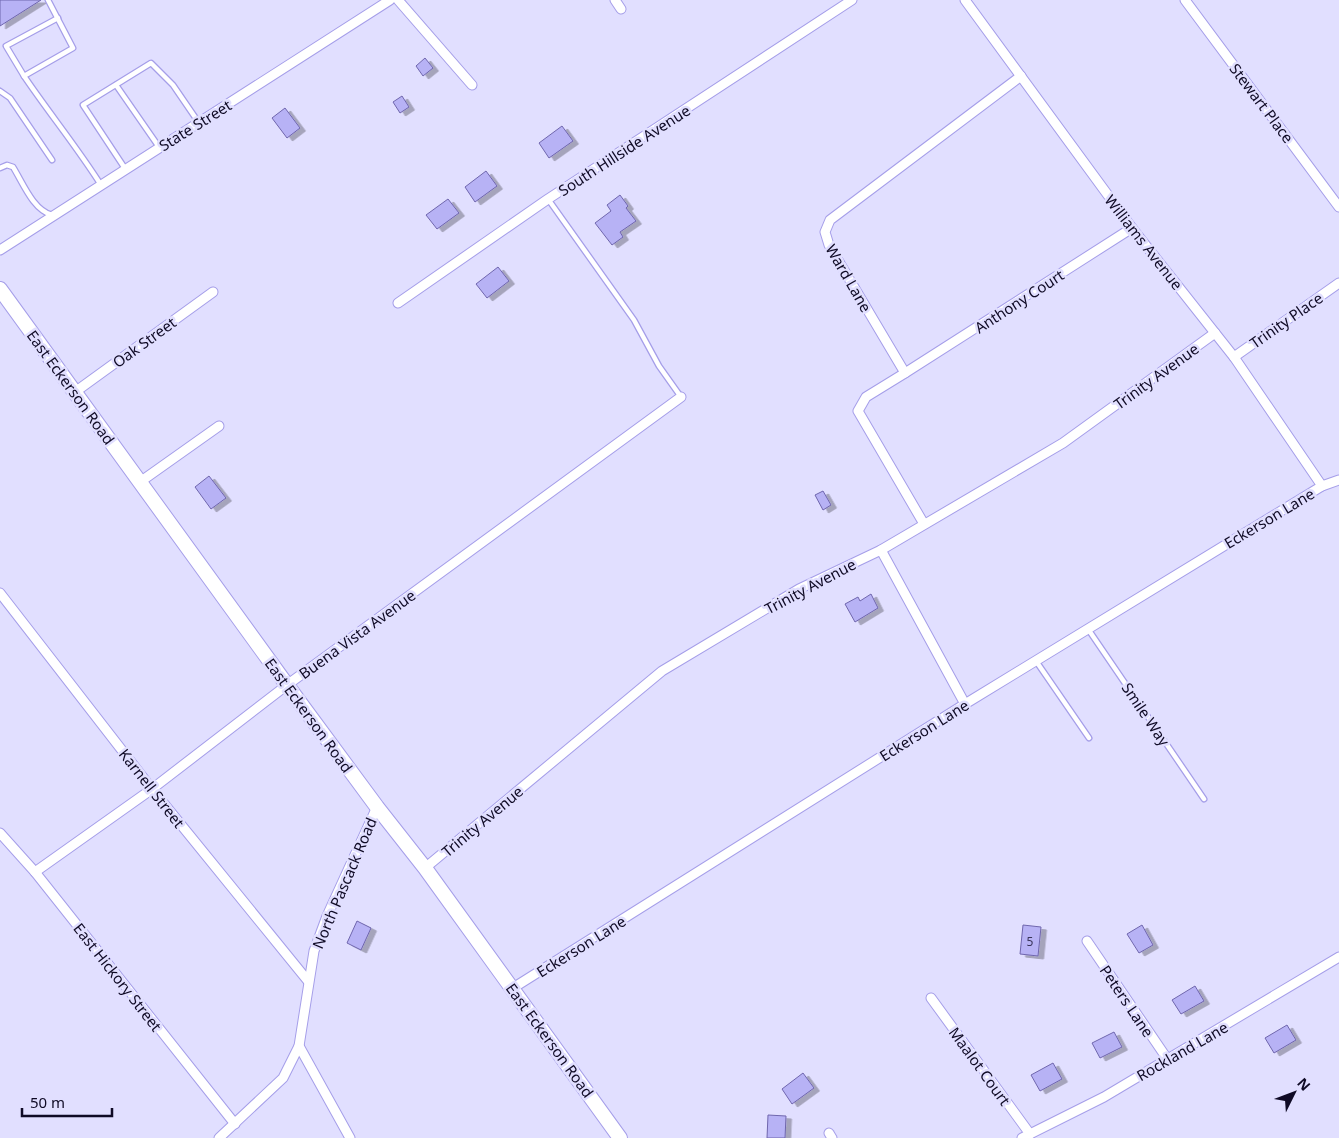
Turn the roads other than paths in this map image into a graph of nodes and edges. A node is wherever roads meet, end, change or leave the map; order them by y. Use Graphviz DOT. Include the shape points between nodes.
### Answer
graph roads {
  1 [pos="48,0"];
  2 [pos="390,0"];
  3 [pos="398,0"];
  4 [pos="615,0"];
  5 [pos="852,0"];
  6 [pos="965,0"];
  7 [pos="1185,0"];
  8 [pos="621,9"];
  9 [pos="58,18"];
  10 [pos="24,76"];
  11 [pos="1021,76"];
  12 [pos="116,85"];
  13 [pos="472,85"];
  14 [pos="0,91"];
  15 [pos="199,123"];
  16 [pos="159,148"];
  17 [pos="52,160"];
  18 [pos="0,168"];
  19 [pos="126,170"];
  20 [pos="101,185"];
  21 [pos="548,200"];
  22 [pos="1339,206"];
  23 [pos="54,216"];
  24 [pos="1132,228"];
  25 [pos="0,250"];
  26 [pos="1339,284"];
  27 [pos="0,289"];
  28 [pos="213,292"];
  29 [pos="398,303"];
  30 [pos="1215,333"];
  31 [pos="1234,357"];
  32 [pos="906,373"];
  33 [pos="75,392"];
  34 [pos="681,397"];
  35 [pos="219,426"];
  36 [pos="1339,480"];
  37 [pos="140,482"];
  38 [pos="1322,486"];
  39 [pos="924,524"];
  40 [pos="881,550"];
  41 [pos="0,592"];
  42 [pos="1088,629"];
  43 [pos="1036,661"];
  44 [pos="286,685"];
  45 [pos="966,704"];
  46 [pos="1089,738"];
  47 [pos="152,789"];
  48 [pos="1204,799"];
  49 [pos="377,807"];
  50 [pos="0,833"];
  51 [pos="426,868"];
  52 [pos="35,872"];
  53 [pos="1087,941"];
  54 [pos="1339,957"];
  55 [pos="308,981"];
  56 [pos="513,988"];
  57 [pos="931,998"];
  58 [pos="299,1046"];
  59 [pos="1168,1060"];
  60 [pos="234,1124"];
  61 [pos="1026,1136"];
  62 [pos="219,1138"];
  63 [pos="350,1138"];
  64 [pos="620,1138"];
  1 -- 9 [label="lane"];
  2 -- 15 [label="street, State Street"];
  3 -- 13 [label="street"];
  4 -- 8 [label="street"];
  5 -- 21 [label="street, South Hillside Avenue"];
  6 -- 11 [label="street, Williams Avenue"];
  7 -- 22 [label="street, Stewart Place"];
  9 -- 10 [label="lane" via="73,48"];
  9 -- 10 [label="lane" via="6,46"];
  10 -- 20 [label="lane"];
  11 -- 24 [label="street, Williams Avenue"];
  11 -- 32 [label="street, Ward Lane" via="830,220 825,232 829,245"];
  12 -- 15 [label="lane" via="151,63 173,84"];
  12 -- 16 [label="lane"];
  12 -- 19 [label="lane" via="83,105"];
  14 -- 17 [label="lane" via="10,98"];
  15 -- 16 [label="street, State Street"];
  16 -- 19 [label="street, State Street"];
  18 -- 23 [label="lane" via="13,167 36,204"];
  19 -- 20 [label="street, State Street"];
  20 -- 23 [label="street, State Street"];
  21 -- 29 [label="street, South Hillside Avenue"];
  21 -- 34 [label="lane" via="634,320 659,366"];
  23 -- 25 [label="street, State Street"];
  24 -- 30 [label="street, Williams Avenue"];
  24 -- 32 [label="street, Anthony Court"];
  26 -- 31 [label="street, Trinity Place"];
  27 -- 33 [label="street, East Eckerson Road"];
  28 -- 33 [label="street, Oak Street"];
  30 -- 31 [label="street, Williams Avenue"];
  30 -- 39 [label="street, Trinity Avenue" via="1063,443"];
  31 -- 38 [label="street, Williams Avenue"];
  32 -- 39 [label="street" via="866,397 858,411"];
  33 -- 37 [label="street, East Eckerson Road"];
  34 -- 44 [label="street, Buena Vista Avenue"];
  35 -- 37 [label="street"];
  36 -- 38 [label="street, Eckerson Lane"];
  37 -- 44 [label="street, East Eckerson Road"];
  38 -- 42 [label="street, Eckerson Lane"];
  39 -- 40 [label="street, Trinity Avenue"];
  40 -- 45 [label="street"];
  40 -- 51 [label="street, Trinity Avenue" via="800,589 662,670"];
  41 -- 47 [label="street, Karnell Street"];
  42 -- 43 [label="street, Eckerson Lane"];
  42 -- 48 [label="lane, Smile Way"];
  43 -- 45 [label="street, Eckerson Lane"];
  43 -- 46 [label="lane"];
  44 -- 47 [label="street, Buena Vista Avenue"];
  44 -- 49 [label="street, East Eckerson Road"];
  45 -- 56 [label="street, Eckerson Lane"];
  47 -- 52 [label="street, Buena Vista Avenue"];
  47 -- 55 [label="street, Karnell Street"];
  49 -- 51 [label="street, East Eckerson Road"];
  49 -- 55 [label="street, North Pascack Road" via="327,916 314,951"];
  50 -- 52 [label="street, East Hickory Street"];
  51 -- 56 [label="street, East Eckerson Road"];
  52 -- 60 [label="street, East Hickory Street"];
  53 -- 59 [label="street, Peters Lane"];
  54 -- 59 [label="street, Rockland Lane"];
  55 -- 58 [label="street, North Pascack Road"];
  56 -- 64 [label="street, East Eckerson Road"];
  57 -- 61 [label="street, Maalot Court"];
  58 -- 60 [label="street, North Pascack Road" via="283,1078"];
  58 -- 63 [label="street"];
  59 -- 61 [label="street, Rockland Lane"];
  60 -- 62 [label="street, North Pascack Road"];
}
